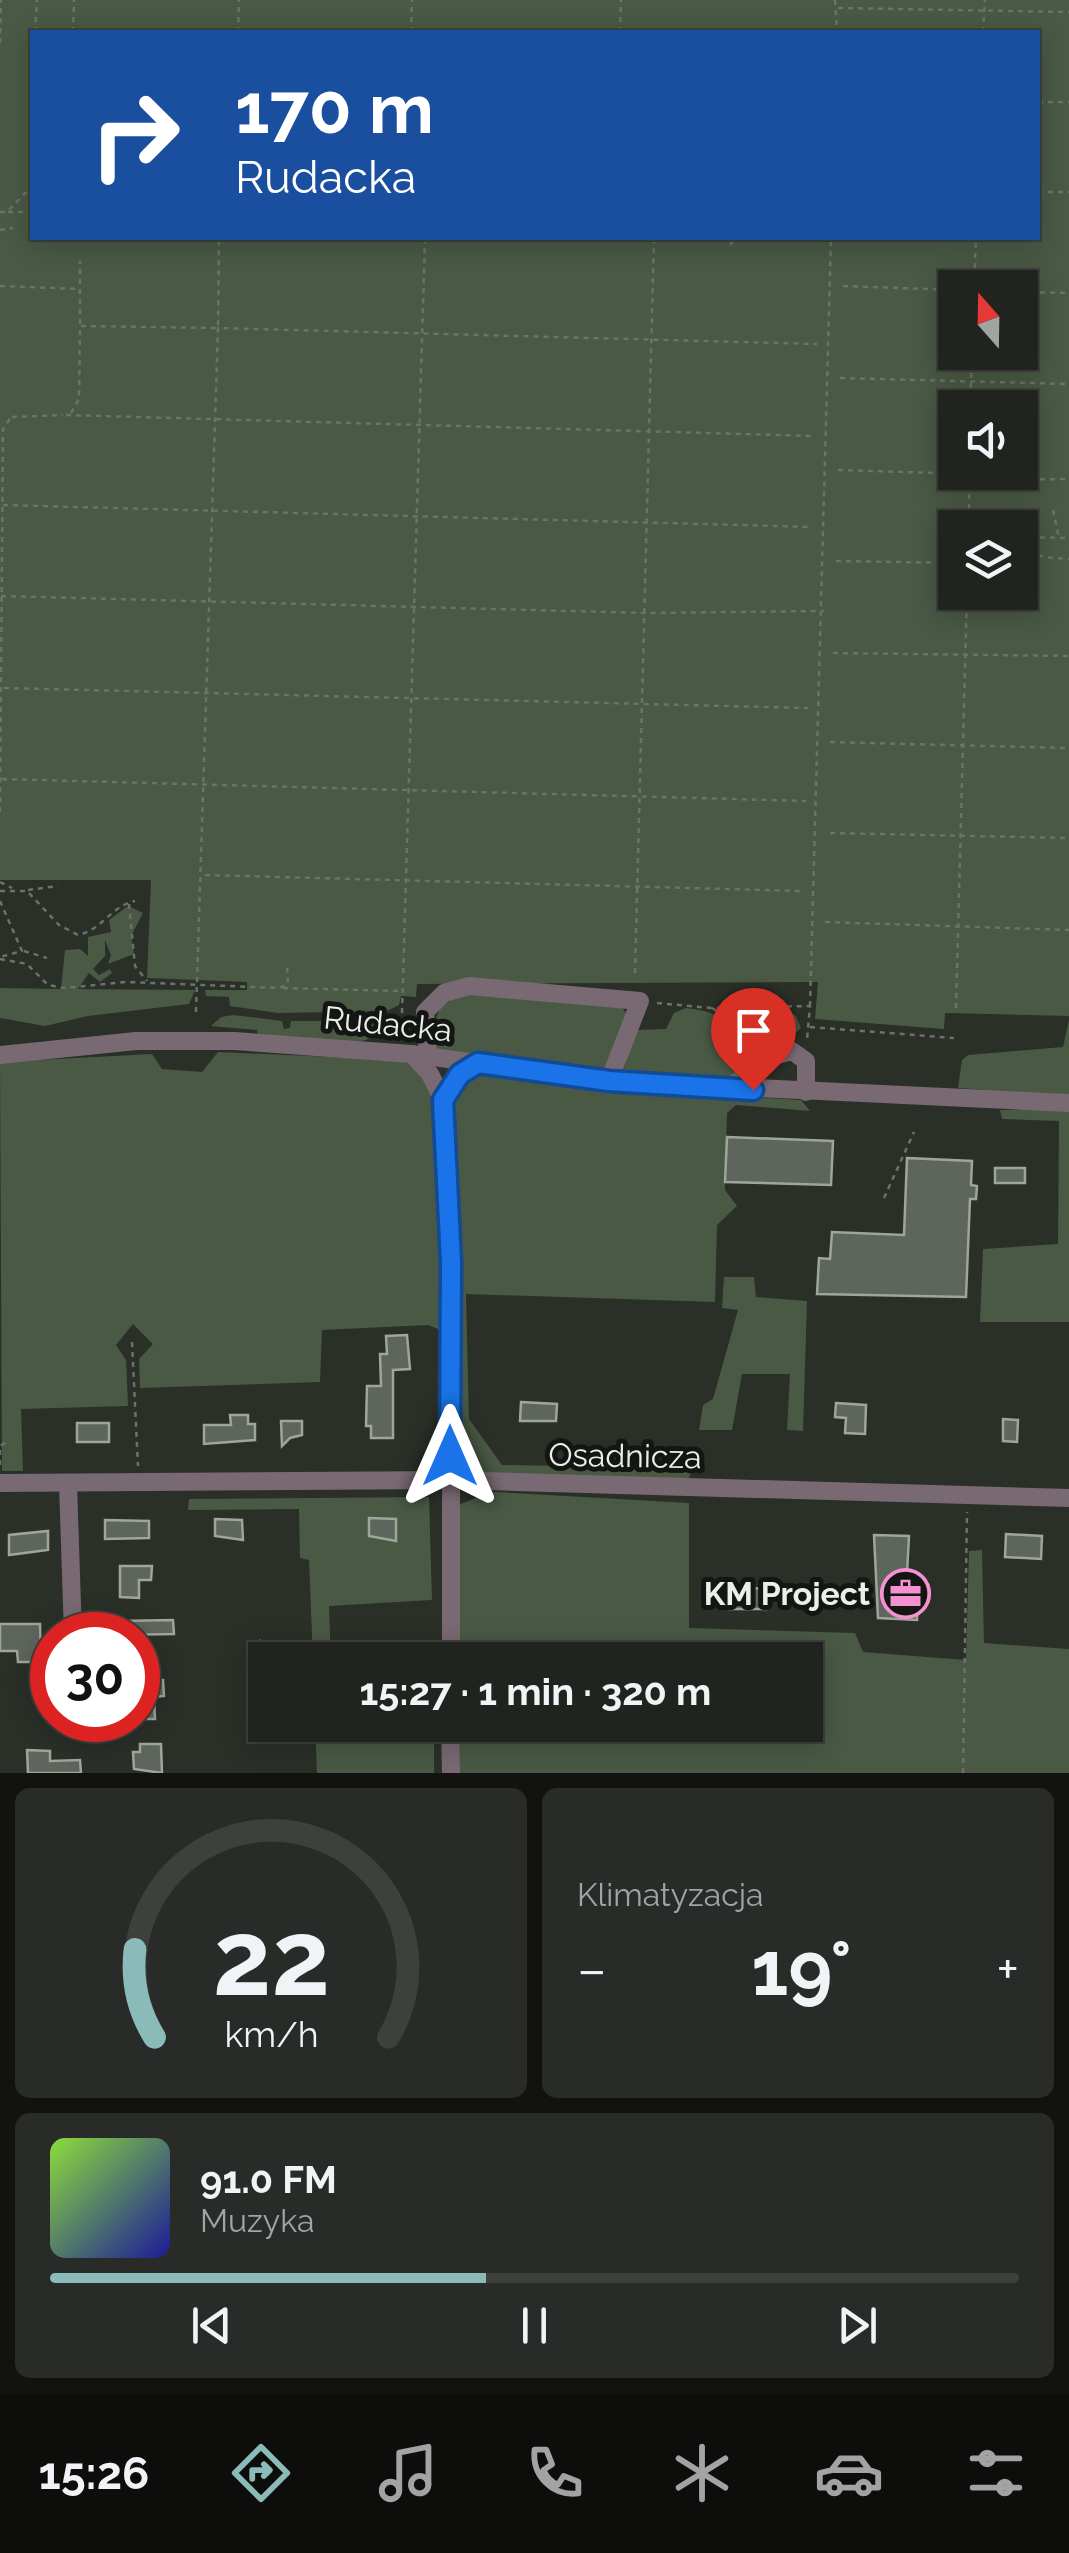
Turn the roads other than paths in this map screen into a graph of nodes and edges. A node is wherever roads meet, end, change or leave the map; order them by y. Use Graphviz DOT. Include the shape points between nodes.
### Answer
graph roads {
  1 [pos="0,1055"];
  2 [pos="419,1055"];
  3 [pos="478,1063"];
  4 [pos="609,1081"];
  5 [pos="726,1088"];
  6 [pos="806,1092"];
  7 [pos="443,1100"];
  8 [pos="1069,1102"];
  9 [pos="450,1480"];
  10 [pos="0,1483"];
  11 [pos="68,1484"];
  12 [pos="1069,1498"];
  13 [pos="72,1612"];
  14 [pos="451,1642"];
  15 [pos="450,1742"];
  16 [pos="450,1773"];
  1 -- 2 [label="street, Rudacka" via="174,1040"];
  2 -- 3 [label="street, Rudacka"];
  2 -- 4 [label="street" via="425,1012 444,993 469,986 640,1001"];
  2 -- 7 [label="street"];
  3 -- 4 [label="street, Rudacka"];
  3 -- 7 [label="street" via="460,1074"];
  4 -- 5 [label="street, Rudacka"];
  5 -- 6 [label="street, Rudacka"];
  5 -- 6 [label="street" via="789,1051 806,1061"];
  6 -- 8 [label="street, Rudacka"];
  7 -- 9 [label="street" via="451,1262"];
  9 -- 11 [label="street, Osadnicza"];
  9 -- 12 [label="street, Osadnicza"];
  9 -- 14 [label="street"];
  10 -- 11 [label="street, Osadnicza"];
  11 -- 13 [label="street"];
  15 -- 16 [label="street"];
}
